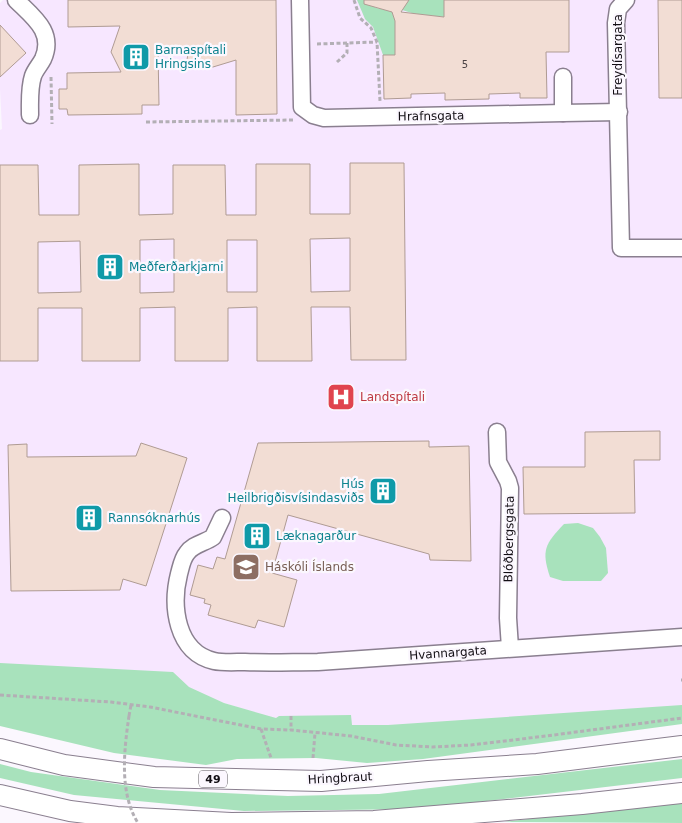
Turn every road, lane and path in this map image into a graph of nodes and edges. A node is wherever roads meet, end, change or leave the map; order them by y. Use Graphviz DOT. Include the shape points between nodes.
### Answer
graph roads {
  1 [pos="300,0"];
  2 [pos="354,0"];
  3 [pos="626,0"];
  4 [pos="22,2"];
  5 [pos="377,42"];
  6 [pos="347,43"];
  7 [pos="321,44"];
  8 [pos="337,62"];
  9 [pos="563,77"];
  10 [pos="388,101"];
  11 [pos="619,112"];
  12 [pos="301,113"];
  13 [pos="563,113"];
  14 [pos="30,115"];
  15 [pos="146,122"];
  16 [pos="682,248"];
  17 [pos="497,432"];
  18 [pos="222,518"];
  19 [pos="682,637"];
  20 [pos="510,648"];
  21 [pos="0,695"];
  22 [pos="131,705"];
  23 [pos="291,716"];
  24 [pos="682,718"];
  25 [pos="261,730"];
  26 [pos="291,730"];
  27 [pos="682,733"];
  28 [pos="315,734"];
  29 [pos="682,746"];
  30 [pos="0,749"];
  31 [pos="271,758"];
  32 [pos="312,758"];
  33 [pos="428,771"];
  34 [pos="682,793"];
  35 [pos="0,795"];
  36 [pos="374,821"];
  37 [pos="138,823"];
  38 [pos="397,823"];
  1 -- 12 [label="street"];
  2 -- 5 [label="path" via="360,18 371,28"];
  3 -- 11 [label="street, Freydísargata" via="618,9 616,23"];
  4 -- 14 [label="street" via="43,26 46,44 43,58 33,75"];
  5 -- 6 [label="path"];
  5 -- 10 [label="path" via="379,101"];
  6 -- 7 [label="path"];
  6 -- 8 [label="path" via="347,53"];
  9 -- 13 [label="street"];
  11 -- 13 [label="street, Hrafnsgata"];
  11 -- 16 [label="street" via="621,248"];
  12 -- 13 [label="street, Hrafnsgata" via="324,118"];
  12 -- 15 [label="path"];
  17 -- 20 [label="street, Blóðbergsgata" via="498,462 510,488"];
  18 -- 20 [label="street, Hvannargata" via="213,537 187,552 175,609 181,634 193,650 213,661 318,662"];
  19 -- 20 [label="street, Hvannargata"];
  21 -- 22 [label="path"];
  22 -- 25 [label="path"];
  22 -- 37 [label="path, bridge" via="126,778 130,808"];
  23 -- 26 [label="path"];
  24 -- 28 [label="path" via="508,741 433,747"];
  25 -- 26 [label="path"];
  25 -- 31 [label="path"];
  26 -- 28 [label="path"];
  27 -- 33 [label="main road"];
  28 -- 32 [label="path"];
  29 -- 33 [label="main road, Hringbraut / 49" via="537,764"];
  30 -- 33 [label="main road, Hringbraut / 49" via="64,764 154,777 321,781"];
  34 -- 36 [label="main road"];
  35 -- 36 [label="main road" via="70,811 117,817 231,823"];
  36 -- 38 [label="main road"];
}
